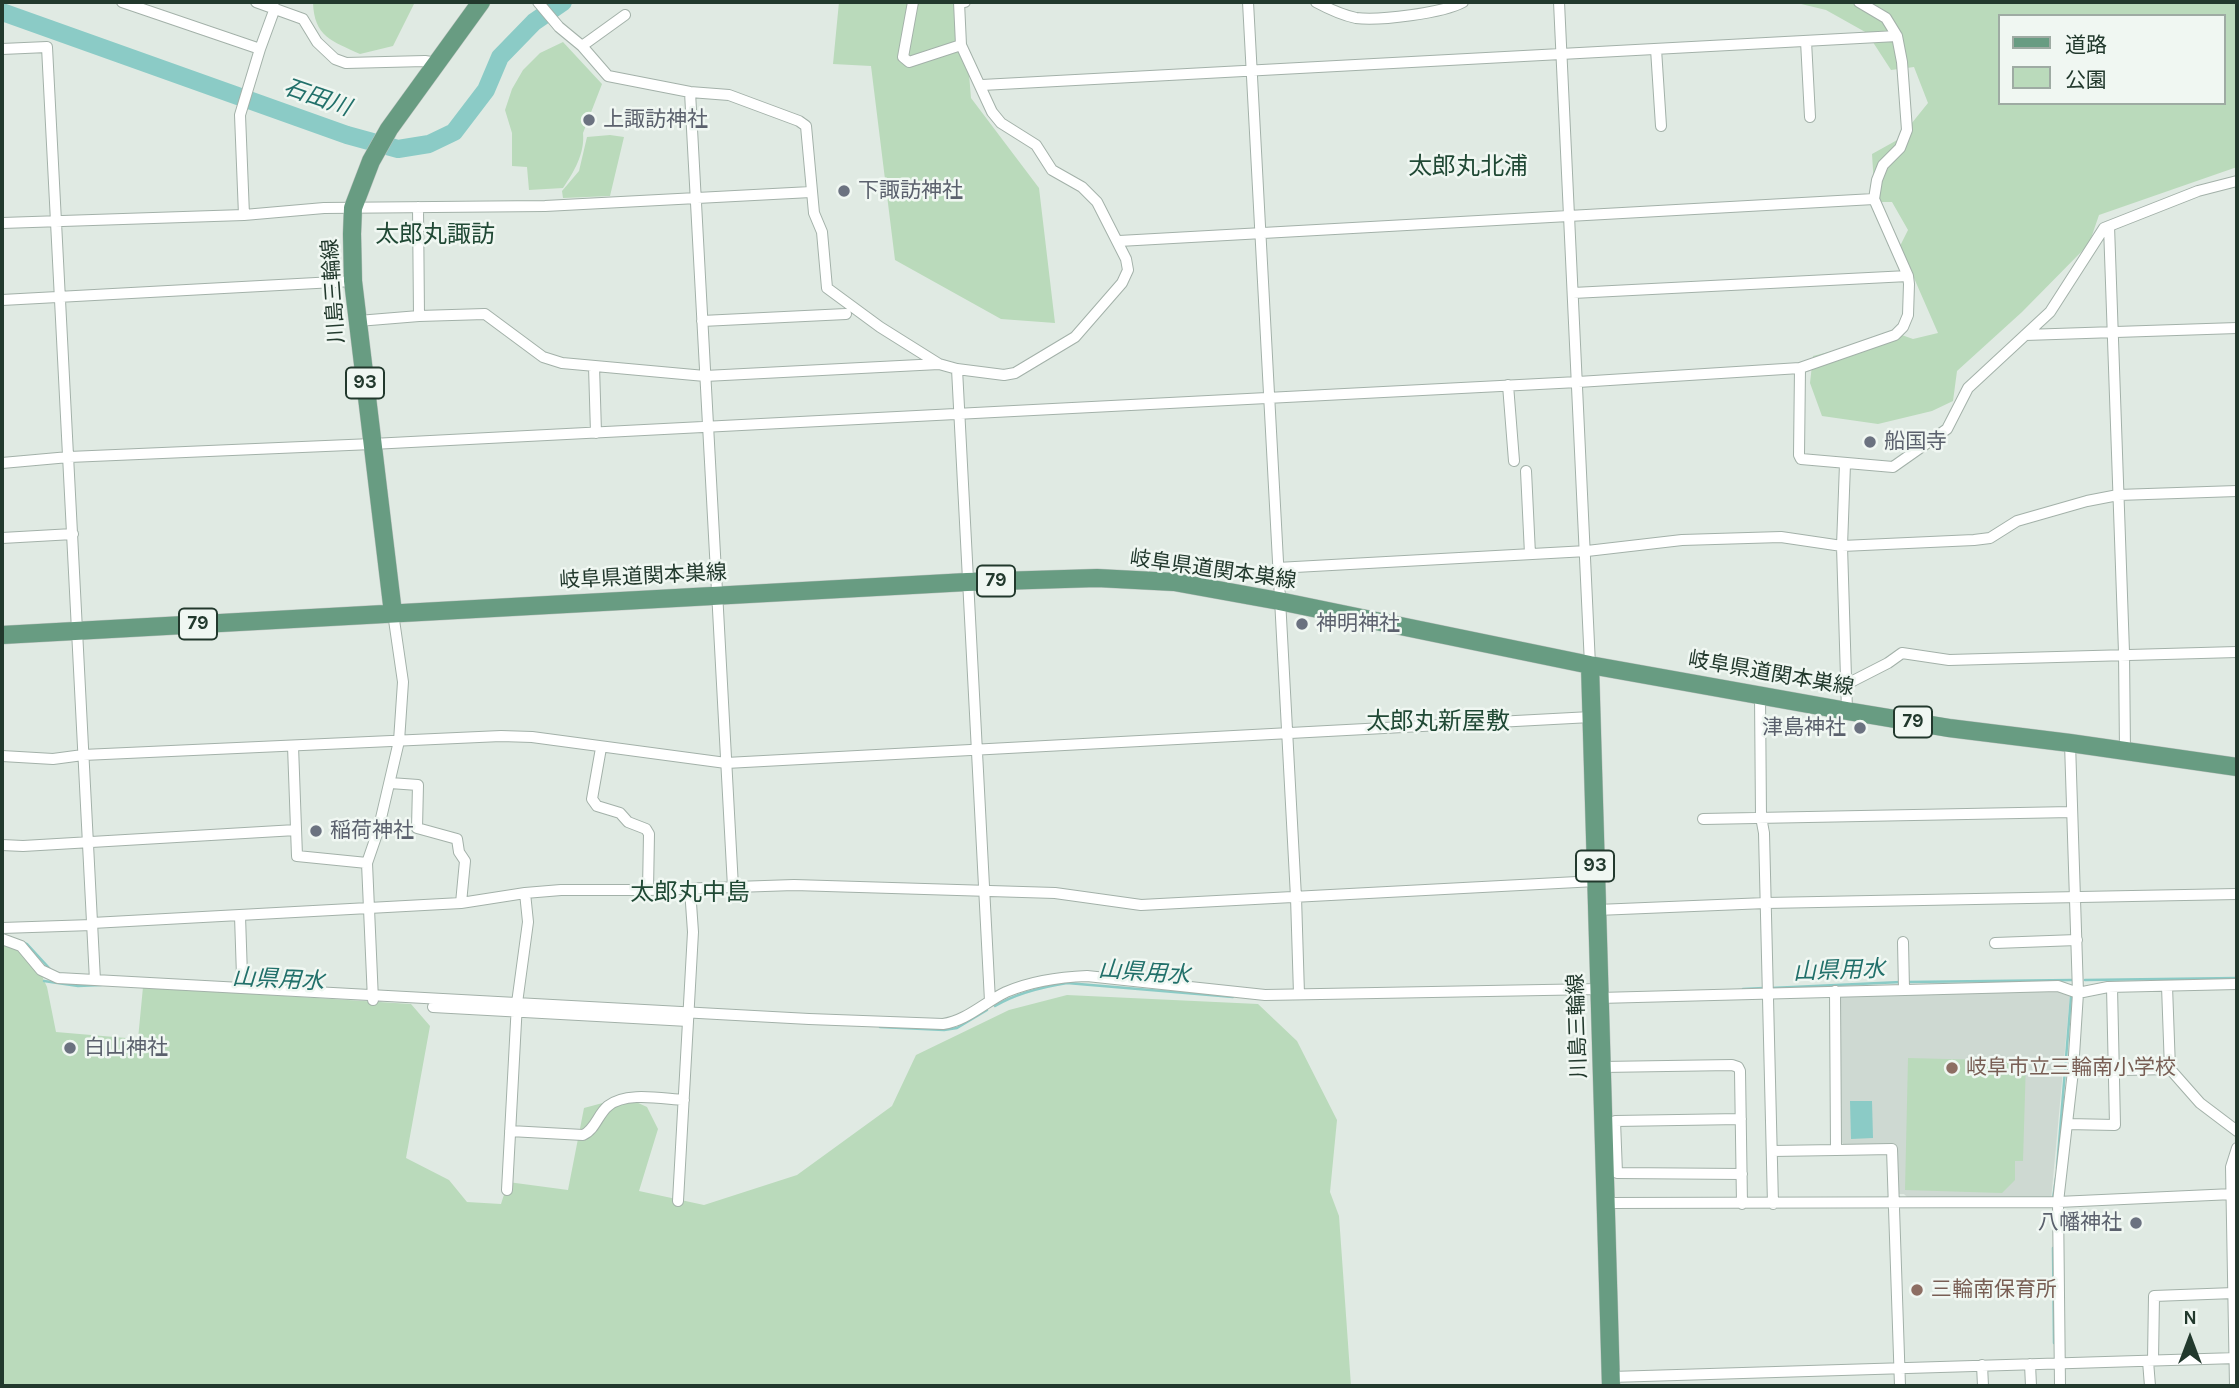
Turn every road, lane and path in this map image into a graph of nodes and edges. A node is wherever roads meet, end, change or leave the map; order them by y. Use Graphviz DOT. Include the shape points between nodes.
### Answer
graph roads {
  1 [pos="122,2"];
  2 [pos="256,2"];
  3 [pos="481,2"];
  4 [pos="914,2"];
  5 [pos="965,2"];
  6 [pos="1248,2"];
  7 [pos="1316,2"];
  8 [pos="1463,2"];
  9 [pos="1559,2"];
  10 [pos="1859,2"];
  11 [pos="542,6"];
  12 [pos="275,8"];
  13 [pos="625,15"];
  14 [pos="1897,36"];
  15 [pos="1807,41"];
  16 [pos="961,45"];
  17 [pos="582,46"];
  18 [pos="2,49"];
  19 [pos="260,49"];
  20 [pos="1656,49"];
  21 [pos="1561,53"];
  22 [pos="437,63"];
  23 [pos="1251,69"];
  24 [pos="982,85"];
  25 [pos="690,92"];
  26 [pos="1810,117"];
  27 [pos="1661,126"];
  28 [pos="2237,181"];
  29 [pos="811,192"];
  30 [pos="695,198"];
  31 [pos="1874,199"];
  32 [pos="418,207"];
  33 [pos="354,208"];
  34 [pos="244,215"];
  35 [pos="1570,216"];
  36 [pos="55,221"];
  37 [pos="2,223"];
  38 [pos="2109,226"];
  39 [pos="1260,233"];
  40 [pos="1119,241"];
  41 [pos="1908,275"];
  42 [pos="354,281"];
  43 [pos="1573,293"];
  44 [pos="59,296"];
  45 [pos="2,300"];
  46 [pos="845,314"];
  47 [pos="419,316"];
  48 [pos="358,321"];
  49 [pos="702,321"];
  50 [pos="2237,328"];
  51 [pos="2112,332"];
  52 [pos="2025,335"];
  53 [pos="939,364"];
  54 [pos="594,366"];
  55 [pos="1800,368"];
  56 [pos="957,369"];
  57 [pos="705,376"];
  58 [pos="1578,382"];
  59 [pos="1508,385"];
  60 [pos="1269,397"];
  61 [pos="959,413"];
  62 [pos="708,427"];
  63 [pos="596,433"];
  64 [pos="372,444"];
  65 [pos="69,457"];
  66 [pos="1514,461"];
  67 [pos="2,463"];
  68 [pos="1845,464"];
  69 [pos="1526,471"];
  70 [pos="2237,491"];
  71 [pos="2118,495"];
  72 [pos="73,534"];
  73 [pos="2,538"];
  74 [pos="1842,546"];
  75 [pos="1587,551"];
  76 [pos="1530,554"];
  77 [pos="1277,568"];
  78 [pos="967,582"];
  79 [pos="718,596"];
  80 [pos="1279,601"];
  81 [pos="393,612"];
  82 [pos="77,631"];
  83 [pos="2,635"];
  84 [pos="2237,652"];
  85 [pos="2123,657"];
  86 [pos="1590,665"];
  87 [pos="1846,685"];
  88 [pos="1760,695"];
  89 [pos="1847,710"];
  90 [pos="1591,717"];
  91 [pos="1286,733"];
  92 [pos="399,741"];
  93 [pos="2070,743"];
  94 [pos="293,746"];
  95 [pos="601,748"];
  96 [pos="977,749"];
  97 [pos="2125,751"];
  98 [pos="83,755"];
  99 [pos="2,756"];
  100 [pos="726,763"];
  101 [pos="2237,767"];
  102 [pos="390,783"];
  103 [pos="2072,812"];
  104 [pos="1761,817"];
  105 [pos="1703,819"];
  106 [pos="296,830"];
  107 [pos="88,843"];
  108 [pos="2,845"];
  109 [pos="367,863"];
  110 [pos="1596,881"];
  111 [pos="733,887"];
  112 [pos="690,889"];
  113 [pos="648,890"];
  114 [pos="985,891"];
  115 [pos="525,893"];
  116 [pos="2237,894"];
  117 [pos="1296,897"];
  118 [pos="2076,898"];
  119 [pos="461,903"];
  120 [pos="1766,903"];
  121 [pos="369,909"];
  122 [pos="1597,910"];
  123 [pos="240,916"];
  124 [pos="92,924"];
  125 [pos="2,928"];
  126 [pos="2,939"];
  127 [pos="2077,940"];
  128 [pos="1903,942"];
  129 [pos="1995,943"];
  130 [pos="242,975"];
  131 [pos="95,980"];
  132 [pos="2237,984"];
  133 [pos="2166,986"];
  134 [pos="2112,987"];
  135 [pos="1767,988"];
  136 [pos="1904,989"];
  137 [pos="1835,991"];
  138 [pos="1599,993"];
  139 [pos="2078,993"];
  140 [pos="1299,994"];
  141 [pos="373,998"];
  142 [pos="990,1001"];
  143 [pos="433,1007"];
  144 [pos="517,1007"];
  145 [pos="689,1016"];
  146 [pos="1602,1067"];
  147 [pos="2170,1069"];
  148 [pos="2114,1070"];
  149 [pos="2073,1071"];
  150 [pos="684,1100"];
  151 [pos="1741,1119"];
  152 [pos="2067,1124"];
  153 [pos="510,1131"];
  154 [pos="2237,1131"];
  155 [pos="2237,1148"];
  156 [pos="1836,1150"];
  157 [pos="1772,1151"];
  158 [pos="1742,1174"];
  159 [pos="507,1190"];
  160 [pos="2235,1192"];
  161 [pos="678,1201"];
  162 [pos="2059,1202"];
  163 [pos="1606,1203"];
  164 [pos="1742,1203"];
  165 [pos="1892,1203"];
  166 [pos="1773,1204"];
  167 [pos="2234,1293"];
  168 [pos="2236,1358"];
  169 [pos="2151,1361"];
  170 [pos="2059,1363"];
  171 [pos="2030,1364"];
  172 [pos="1982,1365"];
  173 [pos="1899,1368"];
  174 [pos="1611,1382"];
  175 [pos="1900,1386"];
  176 [pos="1983,1386"];
  177 [pos="2031,1386"];
  178 [pos="2060,1386"];
  179 [pos="2150,1386"];
  180 [pos="2235,1386"];
  1 -- 19 [label="street"];
  2 -- 12 [label="street"];
  3 -- 22 [label="main road, 川島三輪線 / 93"];
  4 -- 16 [label="street" via="903,57 909,62"];
  5 -- 16 [label="street" via="959,2"];
  6 -- 23 [label="street"];
  7 -- 8 [label="street" via="1357,18 1441,11"];
  9 -- 21 [label="street"];
  10 -- 14 [label="street" via="1886,18"];
  11 -- 17 [label="street"];
  12 -- 19 [label="street"];
  12 -- 22 [label="street" via="303,19 317,42 345,63"];
  13 -- 17 [label="street"];
  14 -- 15 [label="street"];
  14 -- 31 [label="street" via="1907,130 1900,148 1883,165"];
  15 -- 20 [label="street"];
  15 -- 26 [label="street"];
  16 -- 24 [label="street"];
  17 -- 25 [label="street" via="608,76"];
  18 -- 36 [label="street" via="47,47"];
  19 -- 34 [label="street" via="240,115"];
  20 -- 21 [label="street"];
  20 -- 27 [label="street"];
  21 -- 23 [label="street"];
  21 -- 35 [label="street"];
  22 -- 33 [label="main road, 川島三輪線 / 93" via="389,129"];
  23 -- 24 [label="street"];
  23 -- 39 [label="street"];
  24 -- 40 [label="street" via="1001,123 1036,145 1052,170 1082,187 1097,202"];
  25 -- 29 [label="street" via="729,95 806,126"];
  25 -- 30 [label="street"];
  28 -- 38 [label="street" via="2198,191"];
  29 -- 30 [label="street"];
  29 -- 53 [label="street" via="822,232 827,288"];
  30 -- 32 [label="street"];
  30 -- 49 [label="street"];
  31 -- 35 [label="street"];
  31 -- 41 [label="street"];
  32 -- 33 [label="street"];
  32 -- 47 [label="street"];
  33 -- 34 [label="street"];
  33 -- 42 [label="main road, 川島三輪線 / 93"];
  34 -- 36 [label="street"];
  35 -- 39 [label="street"];
  35 -- 43 [label="street"];
  36 -- 37 [label="street"];
  36 -- 44 [label="street"];
  38 -- 51 [label="street"];
  38 -- 52 [label="street" via="2050,312"];
  39 -- 40 [label="street"];
  39 -- 60 [label="street"];
  40 -- 56 [label="street" via="1128,270 1075,337 1015,373"];
  41 -- 43 [label="street"];
  41 -- 55 [label="street" via="1908,314 1895,335"];
  42 -- 44 [label="street"];
  42 -- 48 [label="main road, 川島三輪線 / 93"];
  43 -- 58 [label="street"];
  44 -- 45 [label="street"];
  44 -- 65 [label="street"];
  46 -- 49 [label="street"];
  47 -- 48 [label="street"];
  47 -- 54 [label="street" via="485,314 543,358"];
  48 -- 64 [label="main road, 川島三輪線 / 93"];
  49 -- 57 [label="street"];
  50 -- 51 [label="street"];
  51 -- 52 [label="street"];
  51 -- 71 [label="street"];
  52 -- 68 [label="street" via="1968,388 1947,429 1915,452 1893,467"];
  53 -- 56 [label="street"];
  53 -- 57 [label="street"];
  54 -- 57 [label="street"];
  54 -- 63 [label="street"];
  55 -- 58 [label="street"];
  55 -- 68 [label="street" via="1801,459"];
  56 -- 61 [label="street"];
  57 -- 62 [label="street"];
  58 -- 59 [label="street"];
  58 -- 75 [label="street"];
  59 -- 60 [label="street"];
  59 -- 66 [label="street"];
  60 -- 61 [label="street"];
  60 -- 77 [label="street"];
  61 -- 62 [label="street"];
  61 -- 78 [label="street"];
  62 -- 63 [label="street"];
  62 -- 79 [label="street"];
  63 -- 64 [label="street"];
  64 -- 65 [label="street"];
  64 -- 81 [label="main road, 川島三輪線 / 93"];
  65 -- 67 [label="street"];
  65 -- 72 [label="street"];
  68 -- 74 [label="street"];
  69 -- 76 [label="street"];
  70 -- 71 [label="street"];
  71 -- 74 [label="street" via="2017,521 1990,538"];
  71 -- 85 [label="street"];
  72 -- 73 [label="street"];
  72 -- 82 [label="street"];
  74 -- 75 [label="street" via="1782,537 1682,540"];
  74 -- 87 [label="street"];
  75 -- 76 [label="street"];
  75 -- 86 [label="street"];
  76 -- 77 [label="street"];
  77 -- 80 [label="street"];
  78 -- 79 [label="main road, 岐阜県道関本巣線 / 79"];
  78 -- 80 [label="main road, 岐阜県道関本巣線 / 79" via="1144,579"];
  78 -- 96 [label="street"];
  79 -- 81 [label="main road, 岐阜県道関本巣線 / 79"];
  79 -- 100 [label="street"];
  80 -- 86 [label="main road, 岐阜県道関本巣線 / 79"];
  80 -- 91 [label="street"];
  81 -- 82 [label="main road, 岐阜県道関本巣線 / 79"];
  81 -- 92 [label="street" via="403,682"];
  82 -- 83 [label="main road, 岐阜県道関本巣線 / 79"];
  82 -- 98 [label="street"];
  84 -- 85 [label="street"];
  85 -- 87 [label="street" via="1949,660 1902,653"];
  85 -- 97 [label="street"];
  86 -- 88 [label="main road, 岐阜県道関本巣線 / 79"];
  86 -- 90 [label="main road, 川島三輪線 / 93"];
  87 -- 89 [label="street"];
  88 -- 89 [label="main road, 岐阜県道関本巣線 / 79"];
  88 -- 104 [label="street"];
  89 -- 93 [label="main road, 岐阜県道関本巣線 / 79"];
  90 -- 91 [label="street"];
  90 -- 110 [label="main road, 川島三輪線 / 93"];
  91 -- 96 [label="street"];
  91 -- 117 [label="street"];
  92 -- 94 [label="street"];
  92 -- 95 [label="street" via="532,737"];
  92 -- 102 [label="street"];
  93 -- 97 [label="main road, 岐阜県道関本巣線 / 79"];
  93 -- 103 [label="street"];
  94 -- 98 [label="street"];
  94 -- 106 [label="street"];
  95 -- 100 [label="street"];
  95 -- 113 [label="street" via="592,799 597,806 646,829"];
  96 -- 100 [label="street"];
  96 -- 114 [label="street"];
  97 -- 101 [label="main road, 岐阜県道関本巣線 / 79"];
  98 -- 99 [label="street" via="54,759"];
  98 -- 107 [label="street"];
  100 -- 111 [label="street"];
  102 -- 109 [label="street"];
  102 -- 119 [label="street" via="418,785 417,828 457,839 465,861"];
  103 -- 104 [label="street"];
  103 -- 118 [label="street"];
  104 -- 105 [label="street"];
  104 -- 120 [label="street"];
  106 -- 107 [label="street"];
  106 -- 109 [label="street" via="297,856"];
  107 -- 108 [label="street"];
  107 -- 124 [label="street"];
  109 -- 121 [label="street"];
  110 -- 117 [label="street"];
  110 -- 122 [label="main road, 川島三輪線 / 93"];
  111 -- 112 [label="street"];
  111 -- 114 [label="street"];
  112 -- 113 [label="street"];
  112 -- 145 [label="street"];
  113 -- 115 [label="street"];
  114 -- 117 [label="street" via="1055,893 1141,905"];
  114 -- 142 [label="street"];
  115 -- 119 [label="street"];
  115 -- 144 [label="street" via="528,922"];
  116 -- 118 [label="street"];
  117 -- 140 [label="street"];
  118 -- 120 [label="street"];
  118 -- 127 [label="street"];
  119 -- 121 [label="street"];
  120 -- 122 [label="street"];
  120 -- 135 [label="street"];
  121 -- 123 [label="street"];
  121 -- 141 [label="street"];
  122 -- 138 [label="main road, 川島三輪線 / 93"];
  123 -- 124 [label="street"];
  123 -- 130 [label="street"];
  124 -- 125 [label="street"];
  124 -- 131 [label="street"];
  126 -- 131 [label="street" via="21,946 49,975"];
  127 -- 129 [label="street"];
  127 -- 139 [label="street"];
  128 -- 136 [label="street"];
  131 -- 141 [label="street"];
  132 -- 133 [label="street"];
  133 -- 134 [label="street"];
  133 -- 147 [label="street"];
  134 -- 139 [label="street"];
  134 -- 148 [label="street"];
  135 -- 137 [label="street"];
  135 -- 138 [label="street"];
  135 -- 157 [label="street"];
  136 -- 137 [label="street"];
  136 -- 139 [label="street" via="2058,986"];
  137 -- 156 [label="street"];
  138 -- 140 [label="street"];
  138 -- 146 [label="main road, 川島三輪線 / 93"];
  139 -- 149 [label="street"];
  140 -- 142 [label="street" via="1230,992 1087,976 1052,979"];
  141 -- 144 [label="street"];
  142 -- 145 [label="street" via="954,1023 943,1024"];
  143 -- 144 [label="street"];
  144 -- 145 [label="street"];
  144 -- 153 [label="street"];
  145 -- 150 [label="street"];
  146 -- 151 [label="street" via="1738,1067"];
  146 -- 163 [label="main road, 川島三輪線 / 93"];
  147 -- 148 [label="street"];
  147 -- 154 [label="street" via="2200,1103"];
  148 -- 149 [label="street"];
  148 -- 152 [label="street" via="2115,1125"];
  149 -- 152 [label="street"];
  150 -- 153 [label="street" via="618,1100 583,1135"];
  150 -- 161 [label="street"];
  151 -- 158 [label="street"];
  151 -- 158 [label="street" via="1615,1121 1617,1173"];
  152 -- 162 [label="street"];
  153 -- 159 [label="street"];
  155 -- 160 [label="street" via="2231,1167"];
  156 -- 157 [label="street"];
  156 -- 165 [label="street" via="1892,1149"];
  157 -- 166 [label="street"];
  158 -- 164 [label="street"];
  160 -- 162 [label="street"];
  160 -- 167 [label="street"];
  162 -- 165 [label="street"];
  162 -- 170 [label="street"];
  163 -- 164 [label="street"];
  163 -- 174 [label="main road, 川島三輪線 / 93"];
  164 -- 166 [label="street"];
  165 -- 166 [label="street"];
  165 -- 173 [label="street"];
  167 -- 168 [label="street"];
  167 -- 169 [label="street" via="2154,1296"];
  168 -- 169 [label="street"];
  168 -- 180 [label="street"];
  169 -- 170 [label="street"];
  169 -- 179 [label="street"];
  170 -- 171 [label="street"];
  170 -- 178 [label="street"];
  171 -- 172 [label="street"];
  171 -- 177 [label="street"];
  172 -- 173 [label="street"];
  172 -- 176 [label="street"];
  173 -- 174 [label="street"];
  173 -- 175 [label="street"];
}
